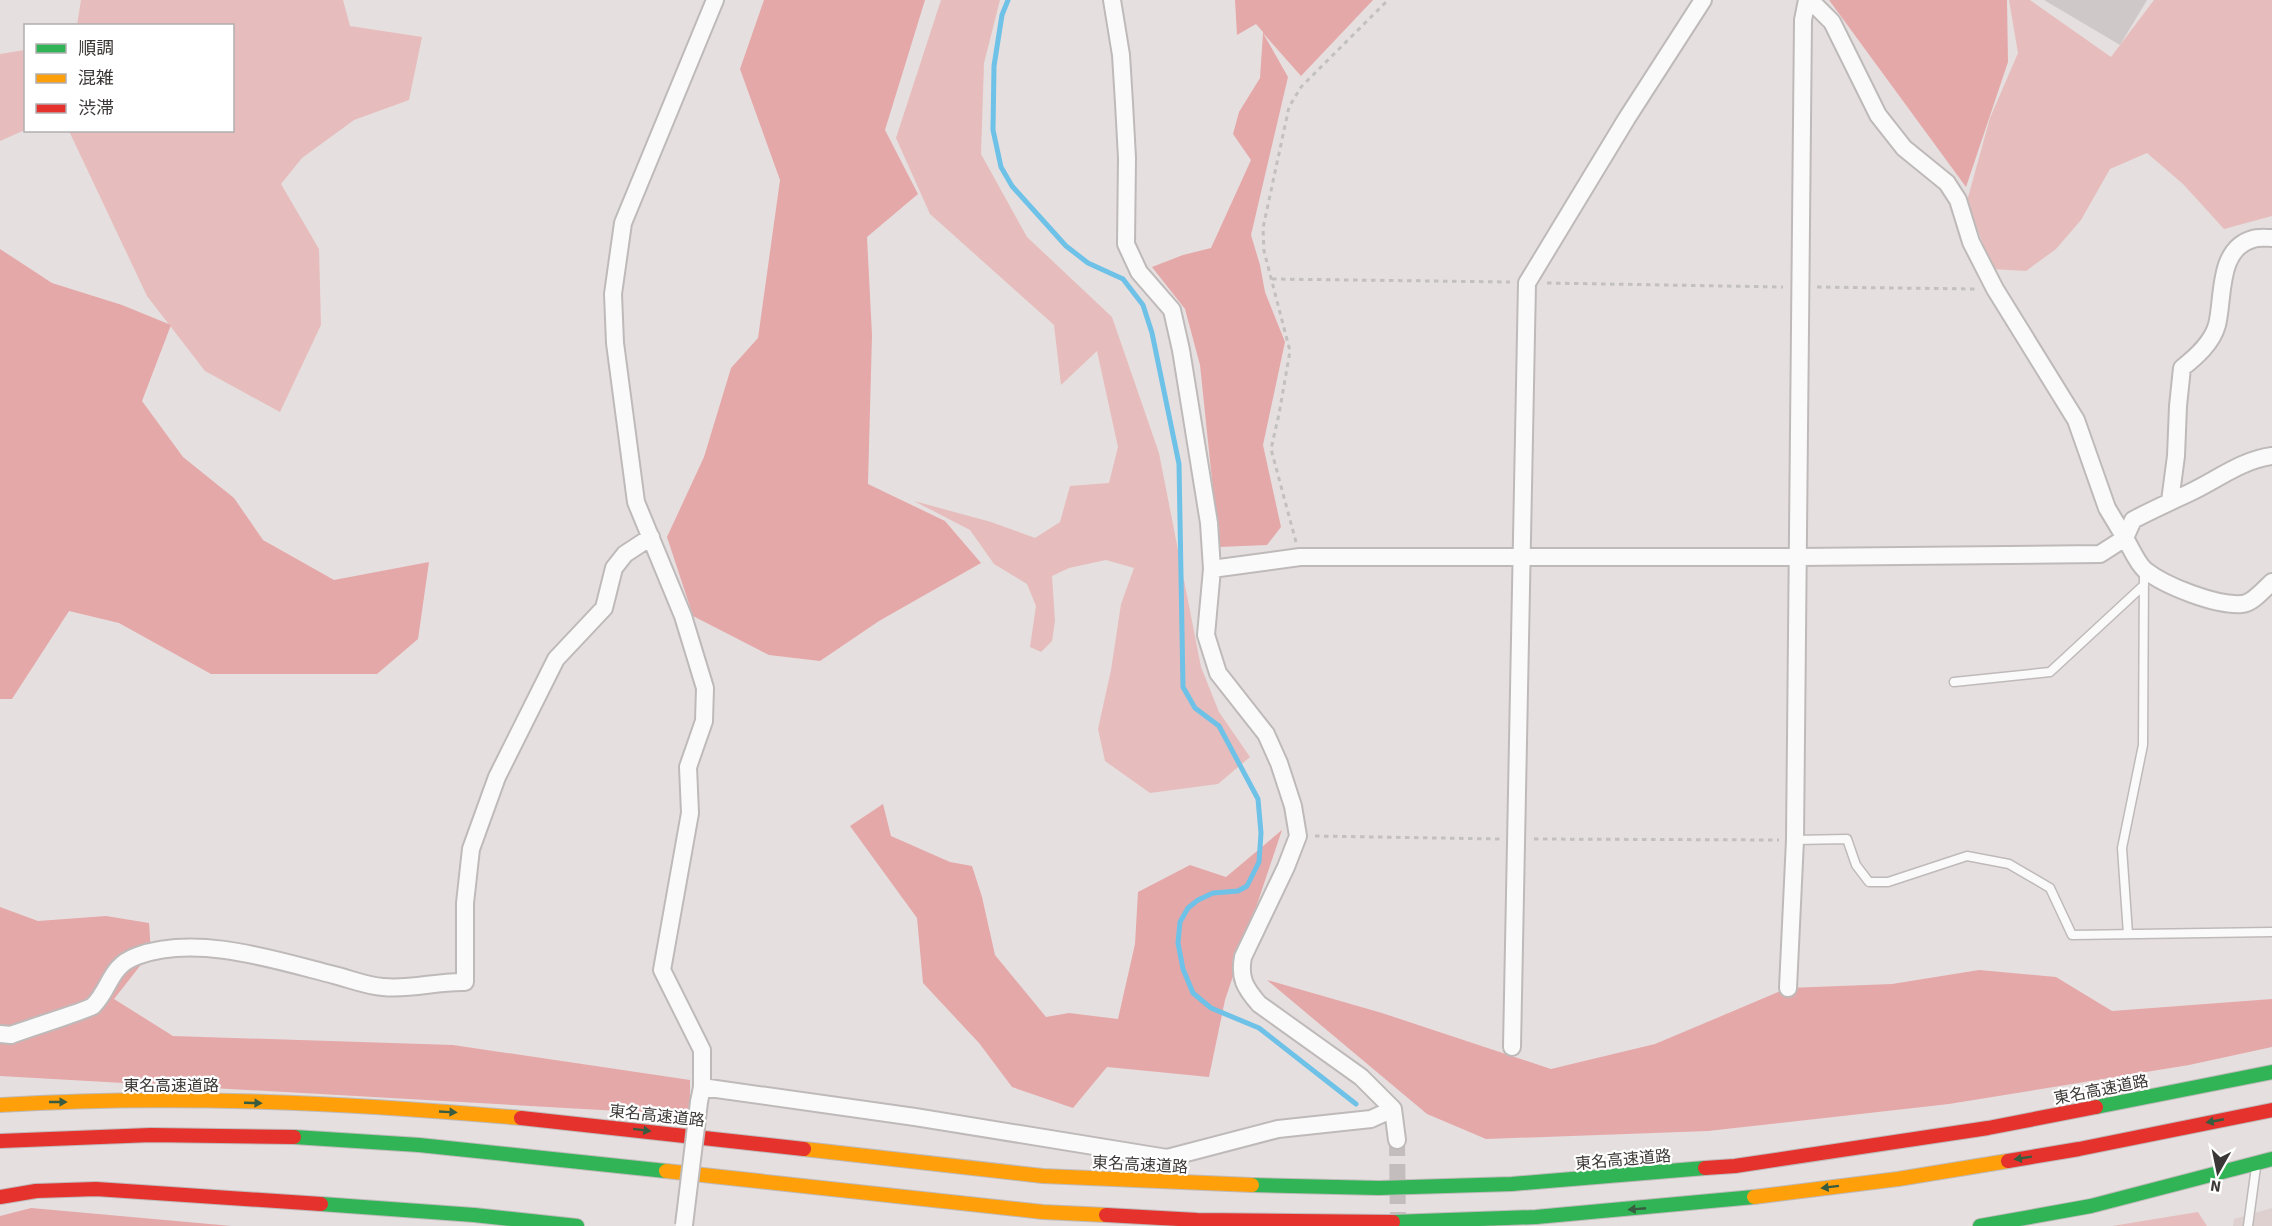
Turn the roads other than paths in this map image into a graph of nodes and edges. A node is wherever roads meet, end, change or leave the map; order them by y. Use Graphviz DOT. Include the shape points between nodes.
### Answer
graph roads {
  1 [pos="715,0"];
  2 [pos="1112,0"];
  3 [pos="1703,0"];
  4 [pos="1809,0"];
  5 [pos="2272,238"];
  6 [pos="2272,456"];
  7 [pos="2170,501"];
  8 [pos="651,537"];
  9 [pos="2125,538"];
  10 [pos="1521,557"];
  11 [pos="1798,557"];
  12 [pos="1212,569"];
  13 [pos="2144,577"];
  14 [pos="2272,582"];
  15 [pos="1954,682"];
  16 [pos="1795,840"];
  17 [pos="2272,932"];
  18 [pos="2128,934"];
  19 [pos="1788,988"];
  20 [pos="0,1034"];
  21 [pos="1512,1047"];
  22 [pos="2272,1072"];
  23 [pos="700,1094"];
  24 [pos="0,1105"];
  25 [pos="1394,1109"];
  26 [pos="2272,1110"];
  27 [pos="1397,1140"];
  28 [pos="0,1141"];
  29 [pos="2272,1159"];
  30 [pos="2256,1163"];
  31 [pos="0,1197"];
  32 [pos="684,1225"];
  33 [pos="577,1226"];
  34 [pos="1982,1226"];
  35 [pos="2248,1226"];
  1 -- 8 [label="street" via="623,223 613,294 615,343 636,502"];
  2 -- 12 [label="street" via="1127,158 1125,244 1139,272 1172,310 1197,439"];
  3 -- 10 [label="street" via="1527,283"];
  4 -- 9 [label="street" via="1832,22 1878,115 1904,148 1947,183 1958,200 1971,242 1995,289 2076,420 2107,508"];
  4 -- 11 [label="street" via="1803,20"];
  5 -- 7 [label="street" via="2253,238 2237,249 2226,266 2217,327 2200,354 2182,368"];
  6 -- 7 [label="street" via="2253,461"];
  7 -- 9 [label="street" via="2133,520"];
  8 -- 20 [label="street" via="625,554 614,568 604,608 556,659 497,777 471,849 465,903 465,982 381,987 209,948 165,949 118,965 92,1007 11,1035"];
  8 -- 23 [label="street" via="683,616 705,688 704,721 688,767 690,813 662,970 702,1050"];
  9 -- 11 [label="street" via="2100,554"];
  9 -- 13 [label="street"];
  10 -- 11 [label="street"];
  10 -- 12 [label="street" via="1300,557"];
  10 -- 21 [label="street"];
  11 -- 16 [label="street"];
  12 -- 25 [label="street" via="1206,635 1218,673 1266,734 1293,806 1298,836 1243,957 1242,981 1259,1004 1361,1077"];
  13 -- 14 [label="street" via="2217,601 2244,604"];
  13 -- 15 [label="lane" via="2050,672"];
  13 -- 18 [label="lane" via="2143,745 2122,848"];
  16 -- 18 [label="lane" via="1847,838 1856,865 1869,882 1888,882 1967,856 2009,864 2050,888 2072,935"];
  16 -- 19 [label="street"];
  17 -- 18 [label="lane"];
  24 -- 22 [label="main road, 東名高速道路, one-way" via="187,1101 395,1109 624,1128 1043,1176 1379,1188 1512,1184 1735,1166 1988,1128"];
  23 -- 25 [label="street" via="915,1117 1167,1158 1278,1129 1371,1119"];
  23 -- 32 [label="street, bridge"];
  25 -- 27 [label="street"];
  26 -- 28 [label="main road, one-way" via="2067,1151 1898,1179 1730,1200 1536,1217 1380,1223 1043,1212 419,1145 313,1138 152,1135"];
  29 -- 30 [label="main road"];
  30 -- 34 [label="main road" via="2171,1188"];
  30 -- 35 [label="lane"];
  31 -- 33 [label="main road" via="96,1189 474,1215"];
}
